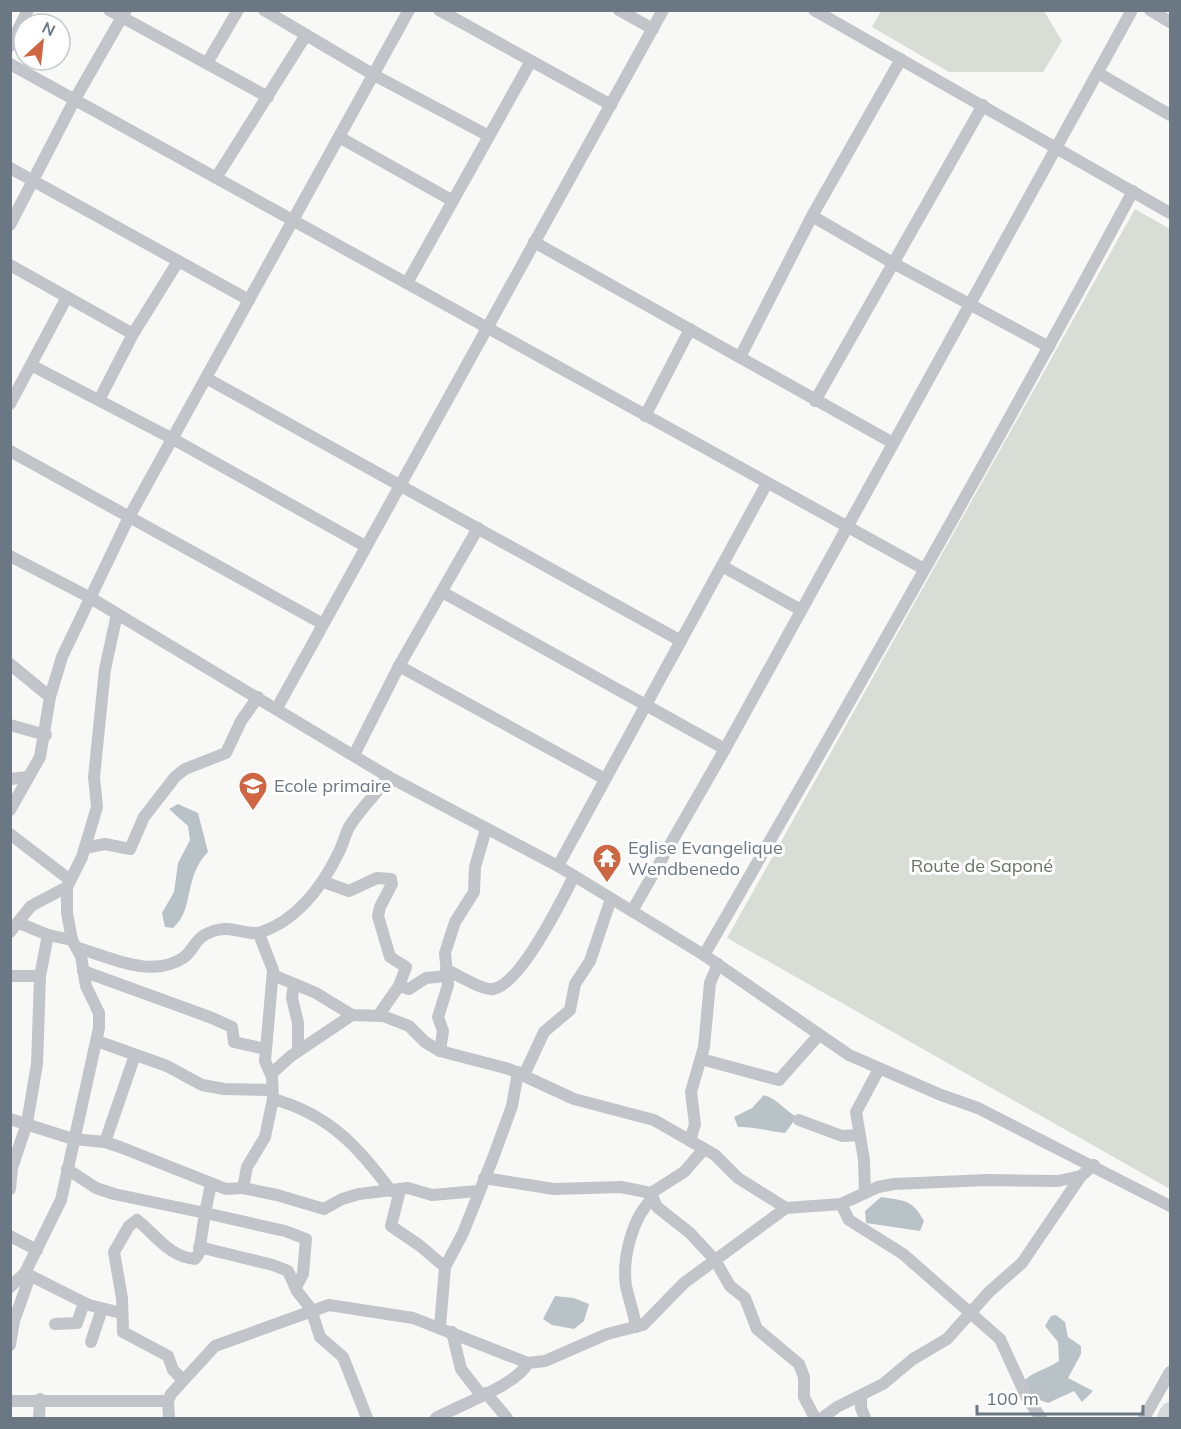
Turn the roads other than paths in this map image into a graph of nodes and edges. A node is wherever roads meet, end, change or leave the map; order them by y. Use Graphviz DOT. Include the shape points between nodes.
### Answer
graph roads {
  1 [pos="28,10"];
  2 [pos="109,10"];
  3 [pos="238,10"];
  4 [pos="264,10"];
  5 [pos="409,10"];
  6 [pos="439,10"];
  7 [pos="619,10"];
  8 [pos="663,10"];
  9 [pos="814,10"];
  10 [pos="1132,10"];
  11 [pos="1150,10"];
  12 [pos="124,14"];
  13 [pos="1170,22"];
  14 [pos="653,29"];
  15 [pos="306,35"];
  16 [pos="10,46"];
  17 [pos="901,59"];
  18 [pos="531,61"];
  19 [pos="207,63"];
  20 [pos="10,64"];
  21 [pos="1098,73"];
  22 [pos="374,75"];
  23 [pos="268,97"];
  24 [pos="75,99"];
  25 [pos="611,105"];
  26 [pos="983,105"];
  27 [pos="1170,114"];
  28 [pos="489,136"];
  29 [pos="339,137"];
  30 [pos="1056,146"];
  31 [pos="10,168"];
  32 [pos="216,178"];
  33 [pos="34,181"];
  34 [pos="1133,191"];
  35 [pos="453,201"];
  36 [pos="1170,213"];
  37 [pos="812,216"];
  38 [pos="293,220"];
  39 [pos="10,225"];
  40 [pos="534,242"];
  41 [pos="177,263"];
  42 [pos="893,263"];
  43 [pos="10,265"];
  44 [pos="407,284"];
  45 [pos="67,297"];
  46 [pos="249,300"];
  47 [pos="969,304"];
  48 [pos="487,328"];
  49 [pos="690,329"];
  50 [pos="133,334"];
  51 [pos="1049,347"];
  52 [pos="740,357"];
  53 [pos="31,365"];
  54 [pos="206,378"];
  55 [pos="99,400"];
  56 [pos="815,400"];
  57 [pos="10,404"];
  58 [pos="645,416"];
  59 [pos="173,439"];
  60 [pos="893,443"];
  61 [pos="10,451"];
  62 [pos="767,483"];
  63 [pos="400,485"];
  64 [pos="129,517"];
  65 [pos="847,527"];
  66 [pos="478,528"];
  67 [pos="365,546"];
  68 [pos="10,556"];
  69 [pos="722,566"];
  70 [pos="924,569"];
  71 [pos="442,592"];
  72 [pos="89,597"];
  73 [pos="801,610"];
  74 [pos="117,614"];
  75 [pos="323,624"];
  76 [pos="681,640"];
  77 [pos="10,664"];
  78 [pos="399,666"];
  79 [pos="50,697"];
  80 [pos="258,697"];
  81 [pos="645,705"];
  82 [pos="277,708"];
  83 [pos="10,725"];
  84 [pos="46,735"];
  85 [pos="725,749"];
  86 [pos="354,755"];
  87 [pos="28,777"];
  88 [pos="389,777"];
  89 [pos="10,779"];
  90 [pos="605,779"];
  91 [pos="10,810"];
  92 [pos="486,829"];
  93 [pos="10,834"];
  94 [pos="85,848"];
  95 [pos="558,866"];
  96 [pos="574,876"];
  97 [pos="324,882"];
  98 [pos="68,883"];
  99 [pos="611,898"];
  100 [pos="632,911"];
  101 [pos="10,912"];
  102 [pos="18,922"];
  103 [pos="259,934"];
  104 [pos="48,935"];
  105 [pos="75,944"];
  106 [pos="704,955"];
  107 [pos="718,964"];
  108 [pos="83,971"];
  109 [pos="447,973"];
  110 [pos="273,975"];
  111 [pos="10,976"];
  112 [pos="40,976"];
  113 [pos="294,984"];
  114 [pos="399,986"];
  115 [pos="352,1015"];
  116 [pos="378,1016"];
  117 [pos="818,1035"];
  118 [pos="97,1041"];
  119 [pos="266,1049"];
  120 [pos="298,1051"];
  121 [pos="440,1051"];
  122 [pos="135,1055"];
  123 [pos="701,1059"];
  124 [pos="879,1069"];
  125 [pos="272,1074"];
  126 [pos="521,1074"];
  127 [pos="272,1094"];
  128 [pos="10,1119"];
  129 [pos="799,1120"];
  130 [pos="27,1123"];
  131 [pos="859,1135"];
  132 [pos="73,1139"];
  133 [pos="690,1141"];
  134 [pos="105,1142"];
  135 [pos="704,1149"];
  136 [pos="1094,1165"];
  137 [pos="67,1169"];
  138 [pos="1081,1176"];
  139 [pos="484,1178"];
  140 [pos="211,1184"];
  141 [pos="243,1188"];
  142 [pos="10,1189"];
  143 [pos="395,1190"];
  144 [pos="478,1191"];
  145 [pos="865,1193"];
  146 [pos="651,1196"];
  147 [pos="841,1204"];
  148 [pos="1170,1206"];
  149 [pos="786,1208"];
  150 [pos="205,1213"];
  151 [pos="10,1236"];
  152 [pos="199,1246"];
  153 [pos="37,1250"];
  154 [pos="715,1260"];
  155 [pos="445,1266"];
  156 [pos="28,1274"];
  157 [pos="10,1287"];
  158 [pos="296,1287"];
  159 [pos="84,1303"];
  160 [pos="102,1309"];
  161 [pos="311,1309"];
  162 [pos="122,1312"];
  163 [pos="970,1315"];
  164 [pos="56,1324"];
  165 [pos="636,1327"];
  166 [pos="446,1330"];
  167 [pos="91,1342"];
  168 [pos="10,1345"];
  169 [pos="528,1363"];
  170 [pos="1170,1372"];
  171 [pos="183,1380"];
  172 [pos="484,1394"];
  173 [pos="861,1397"];
  174 [pos="40,1399"];
  175 [pos="10,1401"];
  176 [pos="168,1401"];
  177 [pos="1170,1412"];
  178 [pos="39,1419"];
  179 [pos="169,1419"];
  180 [pos="367,1419"];
  181 [pos="436,1419"];
  182 [pos="507,1419"];
  183 [pos="815,1419"];
  184 [pos="822,1419"];
  185 [pos="865,1419"];
  186 [pos="1041,1419"];
  187 [pos="1144,1419"];
  188 [pos="1167,1419"];
  1 -- 16 [label="street"];
  2 -- 12 [label="street"];
  3 -- 19 [label="street"];
  4 -- 15 [label="street"];
  5 -- 22 [label="street"];
  6 -- 18 [label="street"];
  7 -- 14 [label="street"];
  8 -- 14 [label="street"];
  9 -- 17 [label="street"];
  10 -- 21 [label="street"];
  11 -- 13 [label="street"];
  12 -- 19 [label="street"];
  12 -- 24 [label="street"];
  14 -- 25 [label="street"];
  15 -- 22 [label="street"];
  15 -- 23 [label="street"];
  17 -- 26 [label="street"];
  17 -- 37 [label="street"];
  18 -- 25 [label="street"];
  18 -- 28 [label="street"];
  19 -- 23 [label="street"];
  20 -- 24 [label="street"];
  21 -- 27 [label="street"];
  21 -- 30 [label="street"];
  22 -- 28 [label="street"];
  22 -- 29 [label="street"];
  23 -- 32 [label="street"];
  24 -- 32 [label="street"];
  24 -- 33 [label="street"];
  25 -- 40 [label="street"];
  26 -- 30 [label="street"];
  26 -- 42 [label="street"];
  28 -- 35 [label="street"];
  29 -- 35 [label="street"];
  29 -- 38 [label="street"];
  30 -- 34 [label="street"];
  30 -- 47 [label="street"];
  31 -- 33 [label="street"];
  32 -- 38 [label="street"];
  33 -- 39 [label="street"];
  33 -- 41 [label="street"];
  34 -- 36 [label="street"];
  34 -- 51 [label="street"];
  35 -- 44 [label="street"];
  37 -- 42 [label="street"];
  37 -- 52 [label="street"];
  38 -- 44 [label="street"];
  38 -- 46 [label="street"];
  40 -- 48 [label="street"];
  40 -- 49 [label="street"];
  41 -- 46 [label="street"];
  41 -- 50 [label="street"];
  42 -- 47 [label="street"];
  42 -- 56 [label="street"];
  43 -- 45 [label="street"];
  44 -- 48 [label="street"];
  45 -- 50 [label="street"];
  45 -- 53 [label="street"];
  46 -- 54 [label="street"];
  47 -- 51 [label="street"];
  47 -- 60 [label="street"];
  48 -- 58 [label="street"];
  48 -- 63 [label="street"];
  49 -- 52 [label="street"];
  49 -- 58 [label="street"];
  50 -- 55 [label="street"];
  51 -- 70 [label="street"];
  52 -- 56 [label="street"];
  53 -- 55 [label="street"];
  53 -- 57 [label="street"];
  54 -- 59 [label="street"];
  54 -- 63 [label="street"];
  55 -- 59 [label="street"];
  56 -- 60 [label="street"];
  58 -- 62 [label="street"];
  59 -- 64 [label="street"];
  59 -- 67 [label="street"];
  60 -- 65 [label="street"];
  61 -- 64 [label="street"];
  62 -- 65 [label="street"];
  62 -- 69 [label="street"];
  63 -- 66 [label="street"];
  63 -- 67 [label="street"];
  64 -- 72 [label="street"];
  64 -- 75 [label="street"];
  65 -- 70 [label="street"];
  65 -- 73 [label="street"];
  66 -- 71 [label="street"];
  66 -- 76 [label="street"];
  67 -- 75 [label="street"];
  68 -- 72 [label="street"];
  69 -- 73 [label="street"];
  69 -- 76 [label="street"];
  70 -- 106 [label="street"];
  71 -- 78 [label="street"];
  71 -- 81 [label="street"];
  72 -- 74 [label="street"];
  72 -- 79 [label="street" via="62,657"];
  73 -- 85 [label="street"];
  74 -- 80 [label="street"];
  74 -- 94 [label="street" via="105,669 94,777 97,807"];
  75 -- 82 [label="street"];
  76 -- 81 [label="street"];
  77 -- 79 [label="street"];
  78 -- 86 [label="street"];
  78 -- 90 [label="street"];
  79 -- 84 [label="street"];
  80 -- 82 [label="street"];
  80 -- 94 [label="street" via="226,753 175,777 144,817 130,849 107,844"];
  81 -- 85 [label="street"];
  81 -- 90 [label="street"];
  82 -- 86 [label="street"];
  83 -- 84 [label="street"];
  84 -- 87 [label="street" via="40,757"];
  85 -- 100 [label="street"];
  86 -- 88 [label="street"];
  87 -- 89 [label="street"];
  87 -- 91 [label="street"];
  88 -- 92 [label="street"];
  88 -- 97 [label="street" via="351,825"];
  90 -- 95 [label="street"];
  92 -- 95 [label="street"];
  92 -- 109 [label="street" via="475,867 474,892 455,922 448,942 444,958"];
  93 -- 98 [label="street"];
  94 -- 98 [label="street"];
  95 -- 96 [label="street"];
  96 -- 99 [label="street"];
  96 -- 109 [label="street" via="523,962 502,985 484,988"];
  97 -- 103 [label="street" via="296,911"];
  97 -- 114 [label="street" via="349,891 377,878 391,880 378,919 390,957 406,967"];
  98 -- 102 [label="street" via="36,902"];
  98 -- 105 [label="street" via="67,913"];
  99 -- 100 [label="street"];
  99 -- 126 [label="street" via="590,961 575,984 570,1010 544,1032"];
  100 -- 106 [label="street"];
  101 -- 102 [label="street"];
  102 -- 104 [label="street"];
  103 -- 105 [label="street" via="231,928 216,930 197,939 183,958 143,967"];
  103 -- 110 [label="street"];
  104 -- 105 [label="street"];
  104 -- 112 [label="street"];
  105 -- 108 [label="street"];
  106 -- 107 [label="street"];
  107 -- 117 [label="street"];
  107 -- 123 [label="street" via="710,982"];
  108 -- 118 [label="street" via="99,1013"];
  108 -- 119 [label="street" via="212,1018 232,1027 234,1042"];
  109 -- 114 [label="street" via="426,978 409,989"];
  109 -- 121 [label="street" via="448,989 438,1017 443,1032"];
  110 -- 113 [label="street"];
  110 -- 119 [label="street"];
  111 -- 112 [label="street"];
  112 -- 130 [label="street" via="38,1056"];
  113 -- 115 [label="street"];
  113 -- 120 [label="street"];
  114 -- 116 [label="street"];
  115 -- 116 [label="street"];
  115 -- 120 [label="street"];
  116 -- 121 [label="street" via="409,1026"];
  117 -- 123 [label="street" via="779,1080"];
  117 -- 124 [label="street"];
  118 -- 122 [label="street"];
  118 -- 132 [label="street"];
  119 -- 125 [label="street" via="265,1064"];
  120 -- 125 [label="street"];
  121 -- 126 [label="street"];
  122 -- 127 [label="street" via="208,1086"];
  122 -- 134 [label="street"];
  123 -- 133 [label="street" via="691,1092 695,1124"];
  124 -- 131 [label="street" via="856,1112"];
  124 -- 136 [label="street" via="978,1108"];
  125 -- 127 [label="street"];
  126 -- 133 [label="street" via="574,1099 654,1120"];
  126 -- 139 [label="street"];
  127 -- 141 [label="street" via="265,1137 247,1167"];
  127 -- 143 [label="street" via="327,1123"];
  128 -- 130 [label="street"];
  129 -- 131 [label="street" via="842,1136"];
  130 -- 132 [label="street"];
  130 -- 142 [label="street" via="12,1168"];
  131 -- 145 [label="street"];
  132 -- 134 [label="street"];
  132 -- 137 [label="street"];
  133 -- 135 [label="street"];
  134 -- 140 [label="street"];
  135 -- 146 [label="street" via="684,1172"];
  135 -- 149 [label="street" via="738,1178"];
  136 -- 138 [label="street"];
  136 -- 148 [label="street"];
  137 -- 150 [label="street" via="96,1188 114,1194"];
  137 -- 153 [label="street" via="61,1200"];
  138 -- 145 [label="street" via="1058,1182 894,1184"];
  138 -- 163 [label="street" via="1022,1263"];
  139 -- 144 [label="street"];
  139 -- 146 [label="street" via="554,1189 621,1187"];
  140 -- 141 [label="street" via="226,1189"];
  140 -- 150 [label="street"];
  141 -- 143 [label="street" via="324,1209 351,1196"];
  143 -- 144 [label="street" via="408,1188 432,1195"];
  143 -- 155 [label="street" via="392,1227"];
  144 -- 155 [label="street"];
  145 -- 147 [label="street"];
  146 -- 154 [label="street" via="659,1209 687,1230"];
  146 -- 165 [label="street" via="638,1216 627,1259 626,1286"];
  147 -- 149 [label="street"];
  147 -- 163 [label="street" via="849,1220 903,1254"];
  149 -- 154 [label="street"];
  150 -- 152 [label="street"];
  150 -- 158 [label="street" via="305,1238 303,1274"];
  151 -- 153 [label="street"];
  152 -- 158 [label="street" via="284,1269"];
  152 -- 162 [label="street" via="195,1259 182,1256 156,1239 139,1221 133,1221 114,1252"];
  153 -- 156 [label="street"];
  154 -- 165 [label="street" via="684,1283 651,1319"];
  154 -- 183 [label="street" via="730,1286 747,1301 757,1329 799,1364 804,1397"];
  155 -- 166 [label="street"];
  156 -- 157 [label="street"];
  156 -- 159 [label="street"];
  156 -- 168 [label="street"];
  158 -- 161 [label="street"];
  159 -- 160 [label="street"];
  159 -- 164 [label="street" via="77,1323"];
  160 -- 162 [label="street"];
  160 -- 167 [label="street"];
  161 -- 166 [label="street" via="350,1306 413,1318"];
  161 -- 171 [label="street" via="215,1346"];
  161 -- 180 [label="street" via="320,1337 344,1357"];
  162 -- 171 [label="street" via="124,1334 168,1356 173,1370"];
  163 -- 173 [label="street" via="947,1339"];
  163 -- 186 [label="street" via="1005,1346 1019,1383"];
  165 -- 169 [label="street"];
  166 -- 169 [label="street"];
  166 -- 172 [label="street" via="461,1369"];
  169 -- 172 [label="street" via="507,1383"];
  170 -- 187 [label="street"];
  171 -- 176 [label="street"];
  172 -- 181 [label="street"];
  172 -- 182 [label="street"];
  173 -- 184 [label="street" via="837,1407"];
  173 -- 185 [label="street"];
  174 -- 175 [label="street"];
  174 -- 176 [label="street"];
  174 -- 178 [label="street"];
  176 -- 179 [label="street"];
  177 -- 188 [label="main road"];
}
